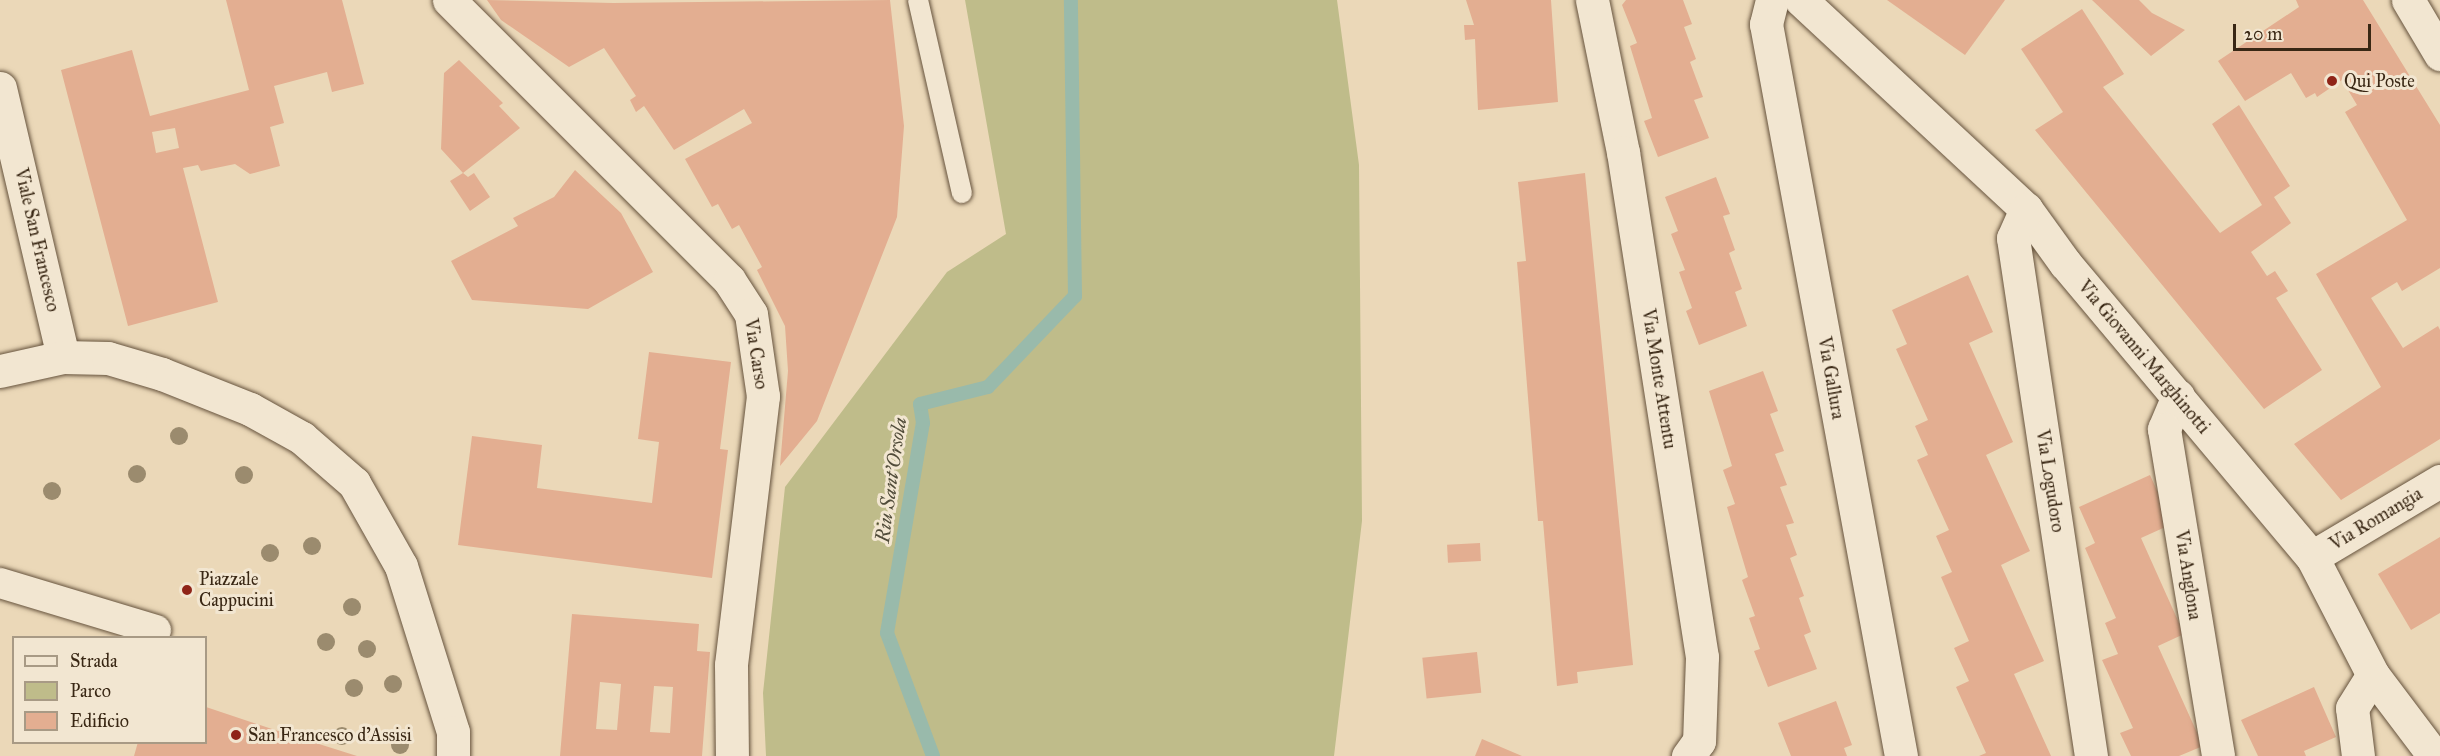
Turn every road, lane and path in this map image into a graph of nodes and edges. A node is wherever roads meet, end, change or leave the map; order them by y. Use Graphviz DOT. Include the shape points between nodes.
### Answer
graph roads {
  1 [pos="449,0"];
  2 [pos="918,0"];
  3 [pos="1592,0"];
  4 [pos="1772,0"];
  5 [pos="1801,0"];
  6 [pos="2408,0"];
  7 [pos="2440,54"];
  8 [pos="0,88"];
  9 [pos="962,194"];
  10 [pos="2026,209"];
  11 [pos="63,357"];
  12 [pos="0,371"];
  13 [pos="2178,396"];
  14 [pos="2440,481"];
  15 [pos="2312,557"];
  16 [pos="0,583"];
  17 [pos="156,630"];
  18 [pos="2373,675"];
  19 [pos="1695,751"];
  20 [pos="453,756"];
  21 [pos="732,756"];
  22 [pos="1901,756"];
  23 [pos="2091,756"];
  24 [pos="2217,756"];
  25 [pos="2358,756"];
  26 [pos="2434,756"];
  1 -- 21 [label="street, Via Carso" via="721,272 751,314 763,396 731,664"];
  2 -- 9 [label="lane"];
  3 -- 19 [label="street, Via Monte Attentu" via="1623,152 1702,657"];
  4 -- 22 [label="street, Via Gallura" via="1766,24"];
  5 -- 10 [label="street, Via Giovanni Marghinotti"];
  6 -- 7 [label="street"];
  8 -- 11 [label="street, Viale San Francesco"];
  10 -- 13 [label="street, Via Giovanni Marghinotti" via="2065,263"];
  10 -- 23 [label="street, Via Logudoro" via="2013,238"];
  11 -- 12 [label="street"];
  11 -- 20 [label="street" via="108,358 162,374 250,409 302,438 354,483 401,566 453,732"];
  13 -- 15 [label="street, Via Giovanni Marghinotti"];
  13 -- 24 [label="street, Via Anglona" via="2164,429"];
  14 -- 15 [label="street, Via Romangia"];
  15 -- 18 [label="street, Via Giovanni Marghinotti"];
  16 -- 17 [label="street"];
  18 -- 25 [label="street" via="2352,708"];
  18 -- 26 [label="street, Via Giovanni Marghinotti"];
}
